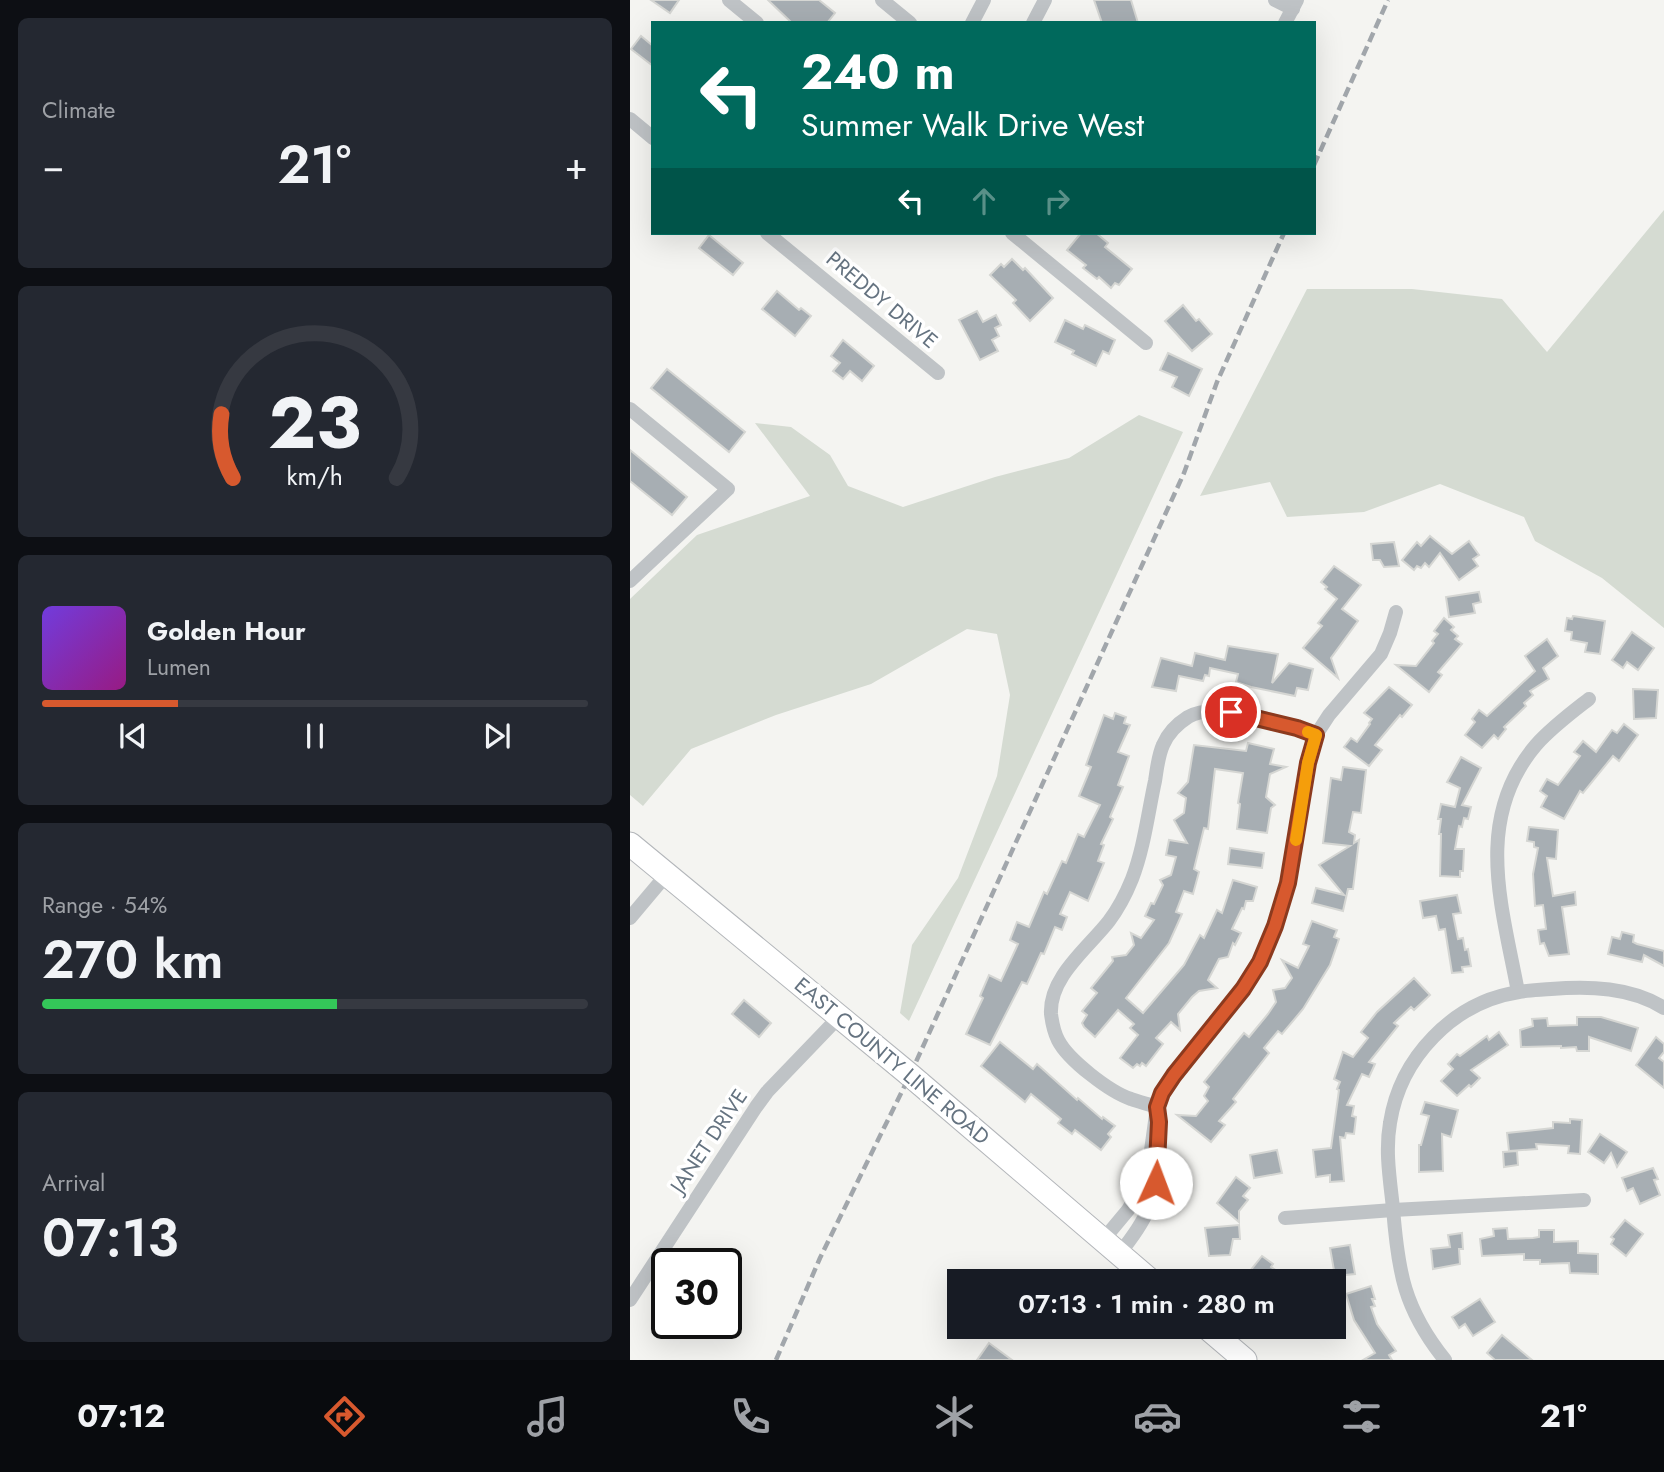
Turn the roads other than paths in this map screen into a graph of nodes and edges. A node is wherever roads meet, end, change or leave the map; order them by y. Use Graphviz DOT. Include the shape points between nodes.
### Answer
graph roads {
  1 [pos="729,0"];
  2 [pos="882,0"];
  3 [pos="984,0"];
  4 [pos="1045,0"];
  5 [pos="1275,0"];
  6 [pos="1295,4"];
  7 [pos="755,21"];
  8 [pos="908,21"];
  9 [pos="973,21"];
  10 [pos="1035,21"];
  11 [pos="1286,21"];
  12 [pos="630,119"];
  13 [pos="651,136"];
  14 [pos="769,235"];
  15 [pos="1014,235"];
  16 [pos="1146,343"];
  17 [pos="937,373"];
  18 [pos="630,409"];
  19 [pos="630,581"];
  20 [pos="1396,612"];
  21 [pos="1589,699"];
  22 [pos="1316,735"];
  23 [pos="630,844"];
  24 [pos="667,874"];
  25 [pos="630,918"];
  26 [pos="1518,992"];
  27 [pos="1664,1008"];
  28 [pos="839,1017"];
  29 [pos="1157,1107"];
  30 [pos="1584,1200"];
  31 [pos="1393,1210"];
  32 [pos="1285,1218"];
  33 [pos="1111,1247"];
  34 [pos="1138,1269"];
  35 [pos="630,1300"];
  36 [pos="1220,1339"];
  37 [pos="1245,1360"];
  38 [pos="1445,1360"];
  1 -- 7 [label="street"];
  2 -- 8 [label="street"];
  3 -- 9 [label="street"];
  4 -- 10 [label="street"];
  5 -- 6 [label="street"];
  6 -- 11 [label="street"];
  12 -- 13 [label="street"];
  14 -- 17 [label="street, PREDDY DRIVE"];
  15 -- 16 [label="street"];
  18 -- 19 [label="street" via="728,489"];
  20 -- 22 [label="street" via="1381,653"];
  21 -- 26 [label="street" via="1531,751 1512,783 1502,813 1497,876"];
  22 -- 29 [label="street" via="1288,883 1272,936 1243,989 1169,1081"];
  22 -- 29 [label="street" via="1219,710 1195,713 1174,728 1161,749 1132,879 1111,918 1060,979 1053,998 1053,1026 1067,1053 1109,1087"];
  23 -- 24 [label="main road, EAST COUNTY LINE ROAD"];
  24 -- 25 [label="street"];
  24 -- 28 [label="main road, EAST COUNTY LINE ROAD"];
  26 -- 27 [label="street" via="1596,987"];
  26 -- 31 [label="street" via="1470,1010 1434,1035 1410,1066 1393,1106 1388,1144"];
  28 -- 33 [label="main road, EAST COUNTY LINE ROAD"];
  28 -- 35 [label="street, JANET DRIVE" via="767,1091"];
  29 -- 33 [label="street" via="1144,1182"];
  29 -- 33 [label="street" via="1156,1183 1148,1213 1140,1228"];
  30 -- 31 [label="street"];
  31 -- 32 [label="street"];
  31 -- 38 [label="street" via="1410,1306"];
  33 -- 34 [label="main road, EAST COUNTY LINE ROAD"];
  36 -- 37 [label="main road"];
}
